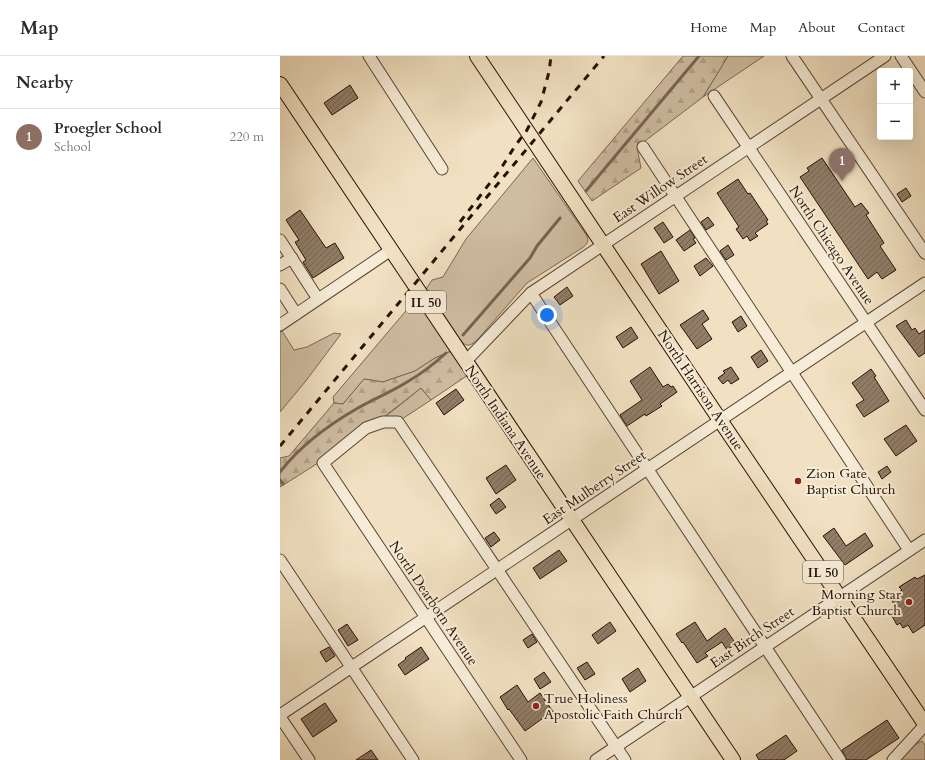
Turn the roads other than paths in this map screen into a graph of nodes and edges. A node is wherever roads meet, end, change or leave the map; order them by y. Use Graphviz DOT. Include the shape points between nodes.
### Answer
graph roads {
  1 [pos="369,56"];
  2 [pos="477,56"];
  3 [pos="792,56"];
  4 [pos="885,56"];
  5 [pos="901,56"];
  6 [pos="281,90"];
  7 [pos="925,92"];
  8 [pos="714,96"];
  9 [pos="821,99"];
  10 [pos="643,147"];
  11 [pos="748,148"];
  12 [pos="442,169"];
  13 [pos="675,196"];
  14 [pos="280,240"];
  15 [pos="604,244"];
  16 [pos="391,250"];
  17 [pos="925,254"];
  18 [pos="292,258"];
  19 [pos="280,265"];
  20 [pos="925,283"];
  21 [pos="280,289"];
  22 [pos="531,293"];
  23 [pos="318,299"];
  24 [pos="296,314"];
  25 [pos="866,322"];
  26 [pos="280,325"];
  27 [pos="466,361"];
  28 [pos="792,372"];
  29 [pos="925,410"];
  30 [pos="720,420"];
  31 [pos="648,469"];
  32 [pos="572,520"];
  33 [pos="925,540"];
  34 [pos="909,550"];
  35 [pos="280,560"];
  36 [pos="497,570"];
  37 [pos="839,597"];
  38 [pos="426,618"];
  39 [pos="765,647"];
  40 [pos="351,667"];
  41 [pos="691,697"];
  42 [pos="280,716"];
  43 [pos="925,724"];
  44 [pos="616,747"];
  45 [pos="309,760"];
  46 [pos="414,760"];
  47 [pos="521,760"];
  48 [pos="596,760"];
  49 [pos="625,760"];
  50 [pos="733,760"];
  51 [pos="840,760"];
  52 [pos="893,760"];
  1 -- 12 [label="street"];
  2 -- 15 [label="main road, North Harrison Avenue / IL 50"];
  3 -- 9 [label="street"];
  4 -- 9 [label="street, East Willow Street"];
  5 -- 7 [label="street"];
  6 -- 16 [label="main road, North Indiana Avenue / IL 50"];
  8 -- 11 [label="street, North Chicago Avenue"];
  9 -- 11 [label="street, East Willow Street"];
  9 -- 17 [label="street"];
  10 -- 13 [label="street"];
  11 -- 13 [label="street, East Willow Street"];
  11 -- 25 [label="street, North Chicago Avenue"];
  13 -- 15 [label="street, East Willow Street"];
  13 -- 28 [label="street"];
  14 -- 18 [label="street"];
  15 -- 22 [label="street, East Willow Street"];
  15 -- 30 [label="main road, North Harrison Avenue / IL 50"];
  16 -- 23 [label="street"];
  16 -- 27 [label="main road, North Indiana Avenue / IL 50"];
  18 -- 19 [label="street"];
  18 -- 23 [label="street"];
  20 -- 25 [label="street, East Mulberry Street"];
  21 -- 24 [label="street"];
  22 -- 27 [label="street, East Willow Street"];
  22 -- 31 [label="street"];
  23 -- 24 [label="street"];
  24 -- 26 [label="street"];
  25 -- 28 [label="street, East Mulberry Street"];
  25 -- 29 [label="street, North Chicago Avenue"];
  27 -- 32 [label="main road, North Indiana Avenue / IL 50"];
  28 -- 30 [label="street, East Mulberry Street"];
  28 -- 34 [label="street"];
  30 -- 31 [label="street, East Mulberry Street"];
  30 -- 37 [label="main road, North Harrison Avenue / IL 50"];
  31 -- 32 [label="street, East Mulberry Street"];
  31 -- 39 [label="street"];
  32 -- 36 [label="street, East Mulberry Street"];
  32 -- 41 [label="main road, North Indiana Avenue / IL 50"];
  33 -- 34 [label="street, East Birch Street"];
  34 -- 37 [label="street, East Birch Street"];
  35 -- 40 [label="street"];
  36 -- 38 [label="street, East Mulberry Street"];
  36 -- 38 [label="street, North Dearborn Avenue" via="398,422 383,422 366,428 323,463"];
  36 -- 44 [label="street"];
  37 -- 39 [label="street, East Birch Street"];
  37 -- 43 [label="main road, North Harrison Avenue / IL 50"];
  38 -- 40 [label="street, East Mulberry Street"];
  38 -- 47 [label="street, North Dearborn Avenue"];
  39 -- 41 [label="street, East Birch Street"];
  39 -- 51 [label="street"];
  40 -- 42 [label="street, East Mulberry Street"];
  40 -- 46 [label="street"];
  41 -- 44 [label="street, East Birch Street"];
  41 -- 50 [label="main road, North Indiana Avenue / IL 50"];
  42 -- 45 [label="street"];
  43 -- 52 [label="street"];
  44 -- 48 [label="street, East Birch Street"];
  44 -- 49 [label="street"];
}
